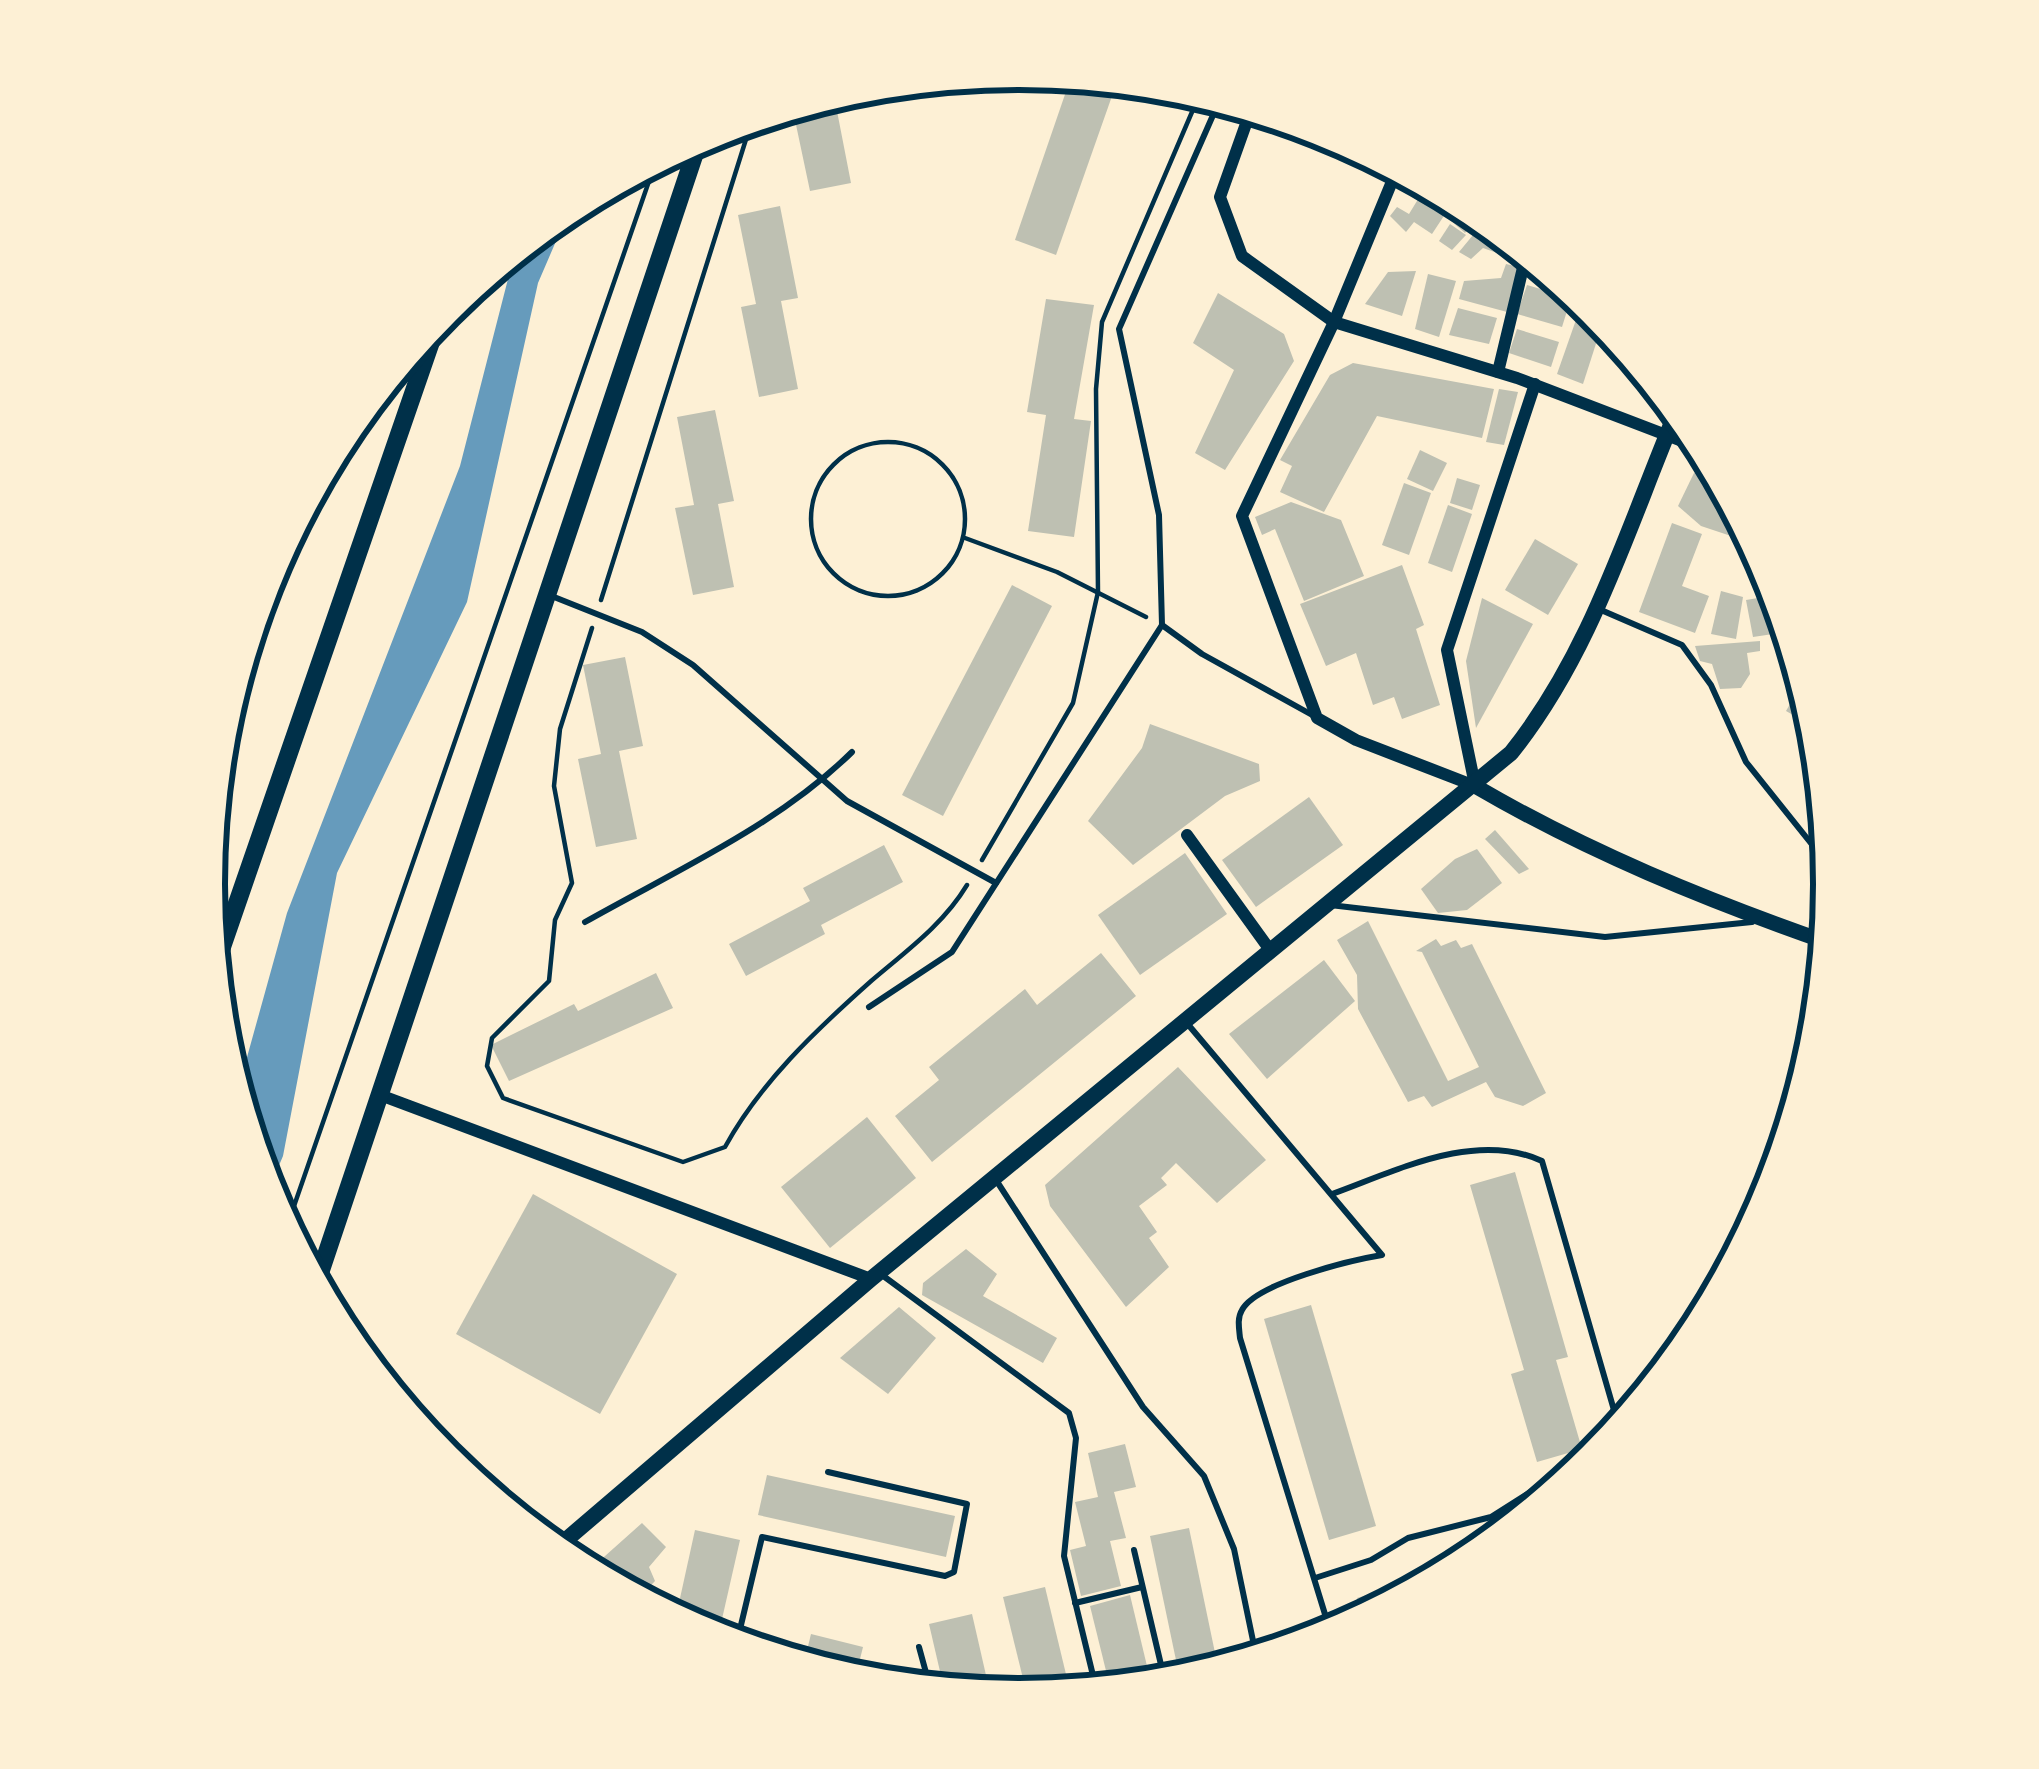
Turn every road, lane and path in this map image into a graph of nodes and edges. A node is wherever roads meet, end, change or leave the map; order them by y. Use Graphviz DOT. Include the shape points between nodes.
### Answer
graph roads {
  1 [pos="1214,114"];
  2 [pos="1246,123"];
  3 [pos="746,139"];
  4 [pos="692,161"];
  5 [pos="650,181"];
  6 [pos="1392,183"];
  7 [pos="1522,270"];
  8 [pos="1334,322"];
  9 [pos="426,357"];
  10 [pos="1498,372"];
  11 [pos="1535,385"];
  12 [pos="1669,428"];
  13 [pos="1667,434"];
  14 [pos="1676,438"];
  15 [pos="963,537"];
  16 [pos="1099,592"];
  17 [pos="548,594"];
  18 [pos="1598,608"];
  19 [pos="596,614"];
  20 [pos="1162,625"];
  21 [pos="1317,718"];
  22 [pos="852,752"];
  23 [pos="824,780"];
  24 [pos="1475,786"];
  25 [pos="1187,835"];
  26 [pos="1812,845"];
  27 [pos="975,871"];
  28 [pos="996,883"];
  29 [pos="1326,904"];
  30 [pos="1765,920"];
  31 [pos="586,922"];
  32 [pos="227,932"];
  33 [pos="1812,937"];
  34 [pos="1270,950"];
  35 [pos="869,1007"];
  36 [pos="1184,1019"];
  37 [pos="380,1095"];
  38 [pos="994,1177"];
  39 [pos="1332,1194"];
  40 [pos="294,1207"];
  41 [pos="323,1266"];
  42 [pos="875,1276"];
  43 [pos="1615,1410"];
  44 [pos="828,1472"];
  45 [pos="1532,1491"];
  46 [pos="568,1538"];
  47 [pos="1134,1550"];
  48 [pos="1315,1578"];
  49 [pos="1143,1587"];
  50 [pos="1075,1603"];
  51 [pos="1326,1618"];
  52 [pos="740,1628"];
  53 [pos="1254,1643"];
  54 [pos="919,1647"];
  55 [pos="1161,1666"];
  56 [pos="927,1673"];
  57 [pos="1093,1675"];
  1 -- 20 [label="lane" via="1119,329 1159,515"];
  2 -- 8 [label="street" via="1220,197 1242,256"];
  3 -- 19 [label="path"];
  4 -- 17 [label="highway"];
  5 -- 40 [label="path"];
  6 -- 8 [label="street"];
  7 -- 10 [label="street"];
  8 -- 10 [label="street"];
  8 -- 21 [label="street" via="1241,516"];
  9 -- 32 [label="highway"];
  10 -- 11 [label="street"];
  11 -- 13 [label="street"];
  11 -- 24 [label="street" via="1447,650"];
  12 -- 13 [label="main road"];
  13 -- 14 [label="street"];
  13 -- 18 [label="main road"];
  15 -- 15 [label="path" via="934,580 885,596 836,577 816,546 811,509 832,465 865,446 902,442 935,458 958,487"];
  15 -- 16 [label="path"];
  16 -- 20 [label="path"];
  16 -- 27 [label="path" via="1073,703"];
  17 -- 19 [label="lane"];
  17 -- 37 [label="highway"];
  18 -- 24 [label="main road" via="1546,707"];
  18 -- 26 [label="lane" via="1682,645 1711,685 1746,762"];
  19 -- 23 [label="lane" via="693,665"];
  19 -- 27 [label="path" via="560,729 554,786 572,883 555,920 549,981 491,1038 487,1066 503,1098 683,1162 724,1148 746,1109 824,1023 952,911"];
  20 -- 21 [label="lane"];
  20 -- 28 [label="lane"];
  21 -- 24 [label="street"];
  22 -- 23 [label="lane"];
  23 -- 27 [label="lane" via="847,801"];
  23 -- 31 [label="lane"];
  24 -- 29 [label="main road"];
  24 -- 30 [label="street" via="1550,830"];
  25 -- 34 [label="street"];
  27 -- 28 [label="lane"];
  28 -- 35 [label="lane" via="952,952"];
  29 -- 30 [label="lane" via="1605,937"];
  29 -- 34 [label="main road"];
  30 -- 33 [label="street"];
  34 -- 36 [label="main road"];
  36 -- 38 [label="main road"];
  36 -- 39 [label="lane"];
  37 -- 41 [label="highway"];
  37 -- 42 [label="street"];
  38 -- 42 [label="main road"];
  38 -- 53 [label="lane" via="1143,1407 1204,1476 1234,1549"];
  39 -- 43 [label="lane" via="1459,1152 1519,1150 1542,1161"];
  39 -- 48 [label="lane" via="1382,1255 1263,1293 1238,1316"];
  42 -- 46 [label="main road"];
  42 -- 50 [label="lane" via="1069,1413 1076,1438 1064,1556"];
  44 -- 52 [label="lane" via="968,1505 954,1572 762,1537"];
  45 -- 48 [label="lane" via="1491,1517 1408,1538"];
  47 -- 49 [label="lane"];
  48 -- 51 [label="lane"];
  49 -- 50 [label="lane"];
  49 -- 55 [label="lane"];
  50 -- 57 [label="lane"];
  54 -- 56 [label="lane"];
}
